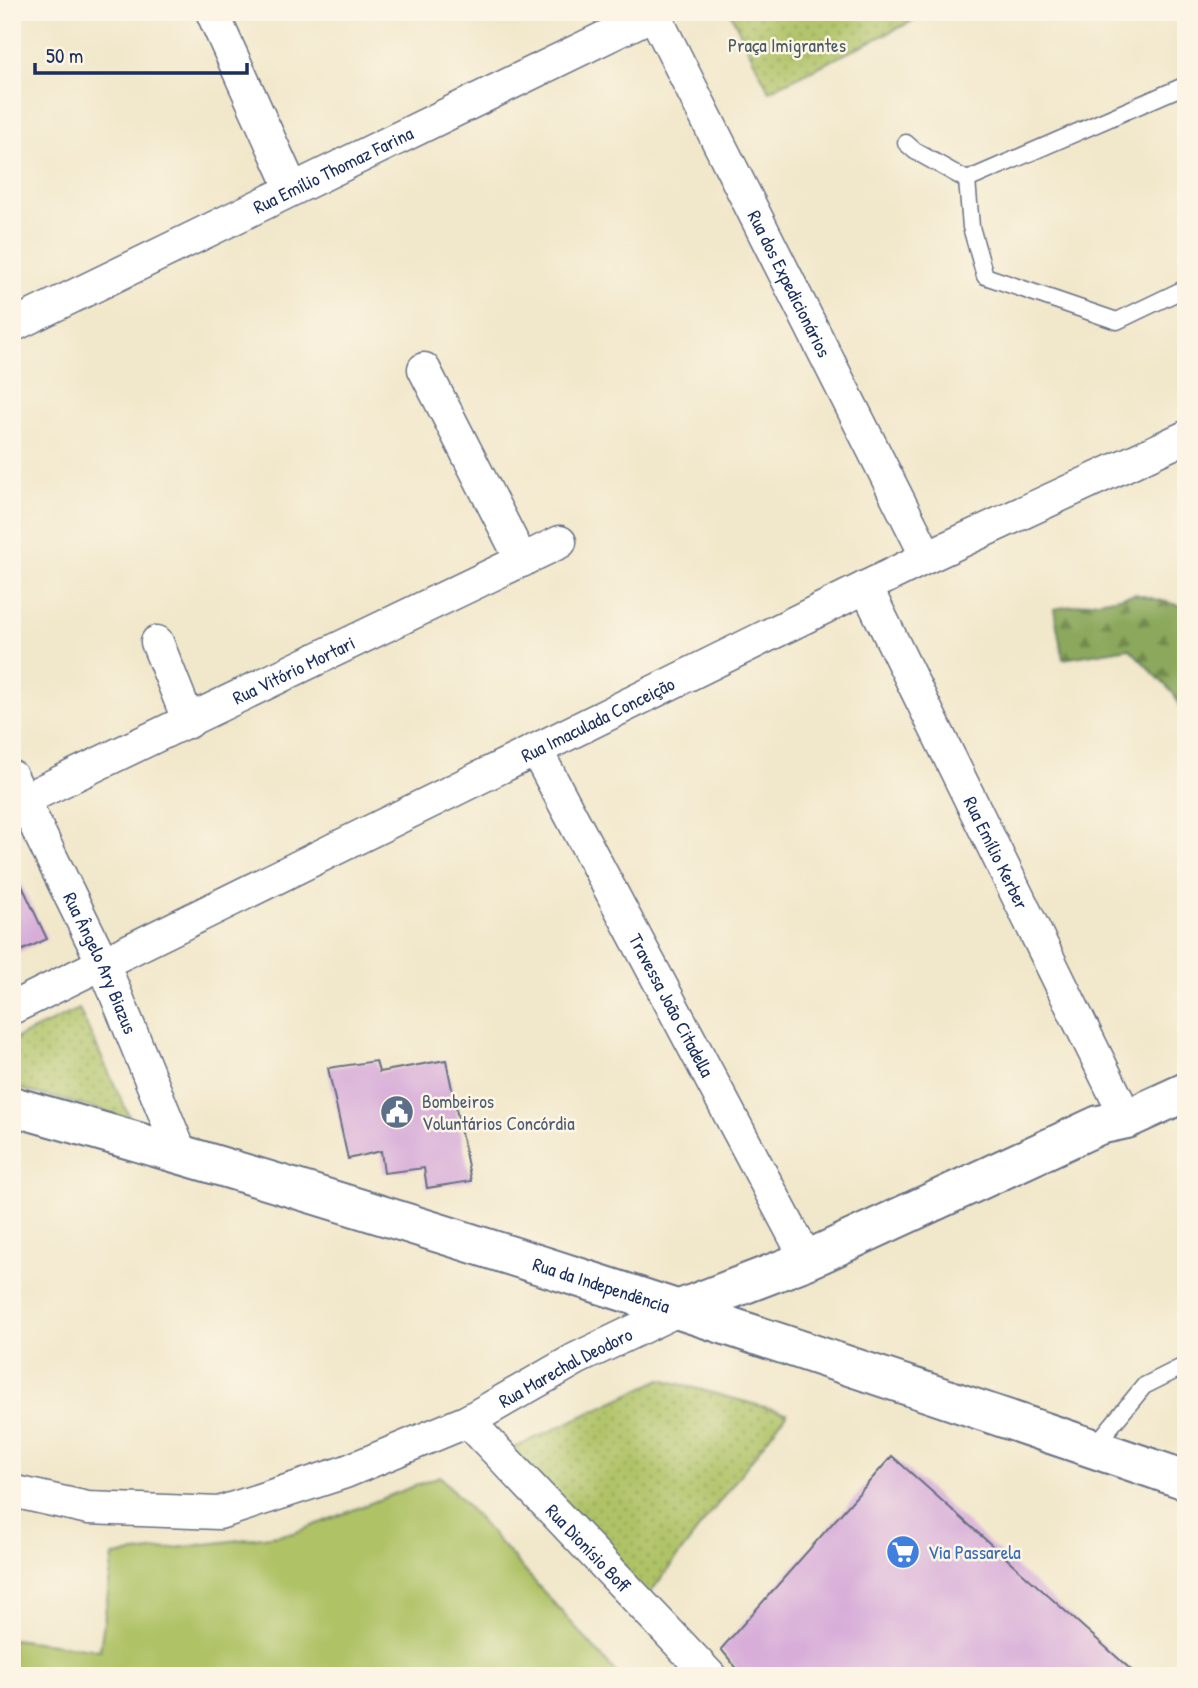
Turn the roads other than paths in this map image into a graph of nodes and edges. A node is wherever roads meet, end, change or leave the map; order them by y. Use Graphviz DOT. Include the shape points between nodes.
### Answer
graph roads {
  1 [pos="212,12"];
  2 [pos="653,13"];
  3 [pos="1186,85"];
  4 [pos="906,143"];
  5 [pos="967,180"];
  6 [pos="292,189"];
  7 [pos="1186,288"];
  8 [pos="12,326"];
  9 [pos="424,369"];
  10 [pos="1186,437"];
  11 [pos="560,542"];
  12 [pos="927,557"];
  13 [pos="522,561"];
  14 [pos="866,587"];
  15 [pos="157,642"];
  16 [pos="189,722"];
  17 [pos="537,750"];
  18 [pos="18,788"];
  19 [pos="103,963"];
  20 [pos="12,1009"];
  21 [pos="1186,1065"];
  22 [pos="1186,1091"];
  23 [pos="12,1106"];
  24 [pos="1114,1114"];
  25 [pos="181,1154"];
  26 [pos="807,1260"];
  27 [pos="680,1309"];
  28 [pos="1186,1365"];
  29 [pos="468,1421"];
  30 [pos="1093,1448"];
  31 [pos="1186,1480"];
  32 [pos="12,1491"];
  33 [pos="710,1676"];
  1 -- 6 [label="street"];
  2 -- 6 [label="street, Rua Emílio Thomaz Farina"];
  2 -- 12 [label="street, Rua dos Expedicionários"];
  3 -- 5 [label="lane"];
  4 -- 5 [label="lane"];
  5 -- 7 [label="lane" via="971,227 985,276 1117,321"];
  6 -- 8 [label="street, Rua Emílio Thomaz Farina"];
  9 -- 13 [label="street"];
  10 -- 12 [label="street, Rua Imaculada Conceição"];
  11 -- 13 [label="street, Rua Vitório Mortari"];
  12 -- 14 [label="street, Rua Imaculada Conceição"];
  13 -- 16 [label="street, Rua Vitório Mortari"];
  14 -- 17 [label="street, Rua Imaculada Conceição"];
  14 -- 24 [label="street, Rua Emílio Kerber"];
  15 -- 16 [label="street"];
  16 -- 18 [label="street, Rua Vitório Mortari"];
  17 -- 19 [label="street, Rua Imaculada Conceição"];
  17 -- 26 [label="street, Travessa João Citadella"];
  18 -- 19 [label="street, Rua Ângelo Ary Biazus"];
  19 -- 20 [label="street, Rua Imaculada Conceição"];
  19 -- 25 [label="street, Rua Ângelo Ary Biazus"];
  21 -- 24 [label="street, Rua Marechal Deodoro"];
  22 -- 24 [label="street, Rua Marechal Deodoro"];
  23 -- 25 [label="street, Rua da Independência"];
  24 -- 26 [label="street, Rua Marechal Deodoro"];
  25 -- 27 [label="street, Rua da Independência"];
  26 -- 27 [label="street, Rua Marechal Deodoro"];
  27 -- 29 [label="street, Rua Marechal Deodoro" via="576,1359"];
  27 -- 30 [label="street, Rua da Independência"];
  28 -- 30 [label="lane" via="1144,1386"];
  29 -- 32 [label="street, Rua Marechal Deodoro" via="345,1472 219,1513 88,1508"];
  29 -- 33 [label="street, Rua Dionísio Boff"];
  30 -- 31 [label="street, Rua da Independência"];
}
